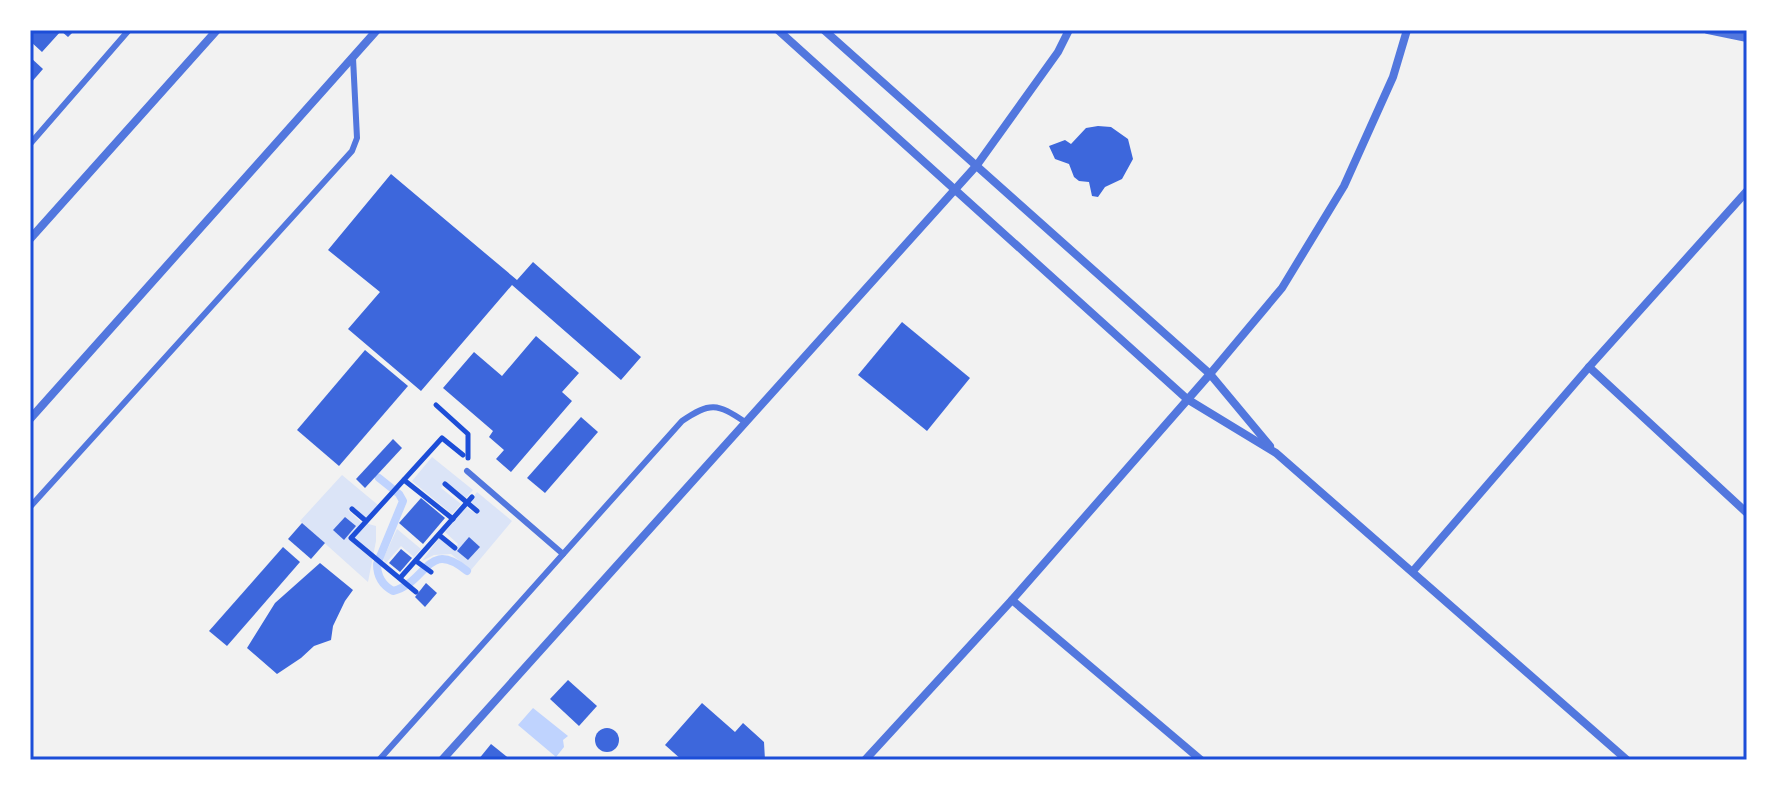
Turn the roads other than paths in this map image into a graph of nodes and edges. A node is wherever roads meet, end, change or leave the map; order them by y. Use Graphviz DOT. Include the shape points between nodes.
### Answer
graph roads {
  1 [pos="129,30"];
  2 [pos="217,30"];
  3 [pos="377,30"];
  4 [pos="778,30"];
  5 [pos="824,30"];
  6 [pos="1069,30"];
  7 [pos="1407,30"];
  8 [pos="1708,30"];
  9 [pos="1747,38"];
  10 [pos="353,58"];
  11 [pos="30,144"];
  12 [pos="977,165"];
  13 [pos="954,190"];
  14 [pos="1747,191"];
  15 [pos="30,239"];
  16 [pos="1589,367"];
  17 [pos="1210,374"];
  18 [pos="1187,399"];
  19 [pos="30,419"];
  20 [pos="745,422"];
  21 [pos="1276,453"];
  22 [pos="467,471"];
  23 [pos="30,507"];
  24 [pos="1747,513"];
  25 [pos="563,554"];
  26 [pos="1413,571"];
  27 [pos="1012,600"];
  28 [pos="379,760"];
  29 [pos="442,760"];
  30 [pos="865,760"];
  31 [pos="1201,760"];
  32 [pos="1627,760"];
  1 -- 11 [label="lane"];
  2 -- 15 [label="street"];
  3 -- 10 [label="street"];
  4 -- 13 [label="street"];
  5 -- 12 [label="street"];
  6 -- 12 [label="street"];
  7 -- 17 [label="street" via="1393,77 1344,186 1282,288"];
  8 -- 9 [label="street"];
  10 -- 19 [label="street"];
  10 -- 23 [label="lane" via="357,138 352,151"];
  12 -- 13 [label="street"];
  12 -- 17 [label="street"];
  13 -- 18 [label="street"];
  13 -- 20 [label="street"];
  14 -- 16 [label="street"];
  16 -- 24 [label="street"];
  16 -- 26 [label="street"];
  17 -- 18 [label="street"];
  17 -- 21 [label="street"];
  18 -- 21 [label="street"];
  18 -- 27 [label="street"];
  20 -- 25 [label="lane" via="723,407 703,407 682,421"];
  20 -- 29 [label="street"];
  21 -- 26 [label="street"];
  22 -- 25 [label="lane"];
  25 -- 28 [label="lane"];
  26 -- 32 [label="street"];
  27 -- 30 [label="street"];
  27 -- 31 [label="street"];
}
